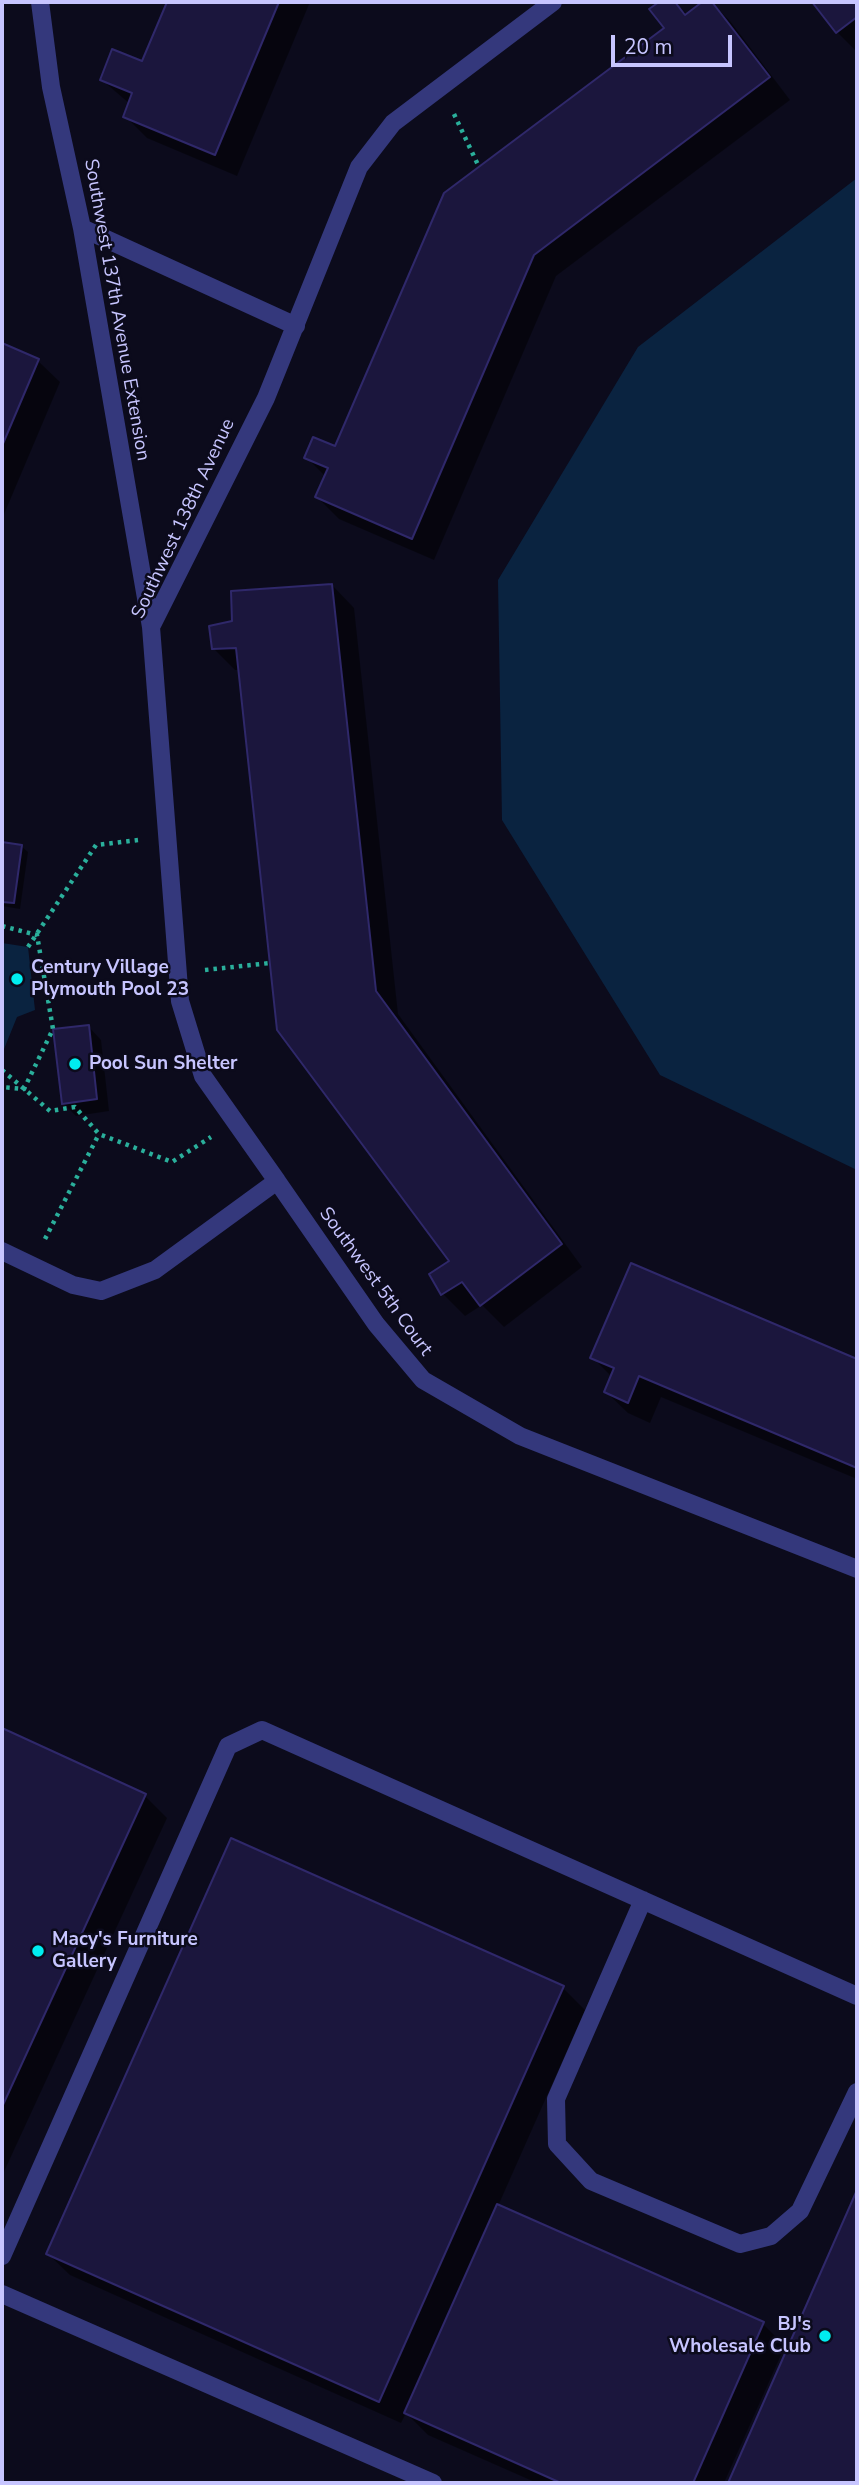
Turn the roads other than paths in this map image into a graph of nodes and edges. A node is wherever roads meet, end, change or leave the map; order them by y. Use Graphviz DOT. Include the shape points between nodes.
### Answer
graph roads {
  1 [pos="40,2"];
  2 [pos="553,2"];
  3 [pos="82,228"];
  4 [pos="296,326"];
  5 [pos="151,626"];
  6 [pos="277,1181"];
  7 [pos="2,1251"];
  8 [pos="857,1569"];
  9 [pos="643,1900"];
  10 [pos="857,1996"];
  11 [pos="857,2092"];
  12 [pos="2,2256"];
  13 [pos="2,2294"];
  14 [pos="433,2483"];
  1 -- 3 [label="street, Southwest 137th Avenue Extension" via="51,87"];
  2 -- 4 [label="street, Southwest 138th Avenue" via="393,123 359,167"];
  3 -- 4 [label="street"];
  3 -- 5 [label="street, Southwest 137th Avenue Extension"];
  4 -- 5 [label="street, Southwest 138th Avenue" via="266,398"];
  5 -- 6 [label="street, Southwest 138th Avenue" via="180,1001 203,1076"];
  6 -- 7 [label="street" via="155,1270 101,1290 73,1285"];
  6 -- 8 [label="street, Southwest 5th Court" via="376,1324 423,1380 520,1436"];
  9 -- 10 [label="street"];
  9 -- 11 [label="street" via="556,2099 557,2144 591,2181 740,2244 771,2236 800,2211"];
  9 -- 12 [label="street" via="262,1730 228,1746"];
  13 -- 14 [label="street"];
}
